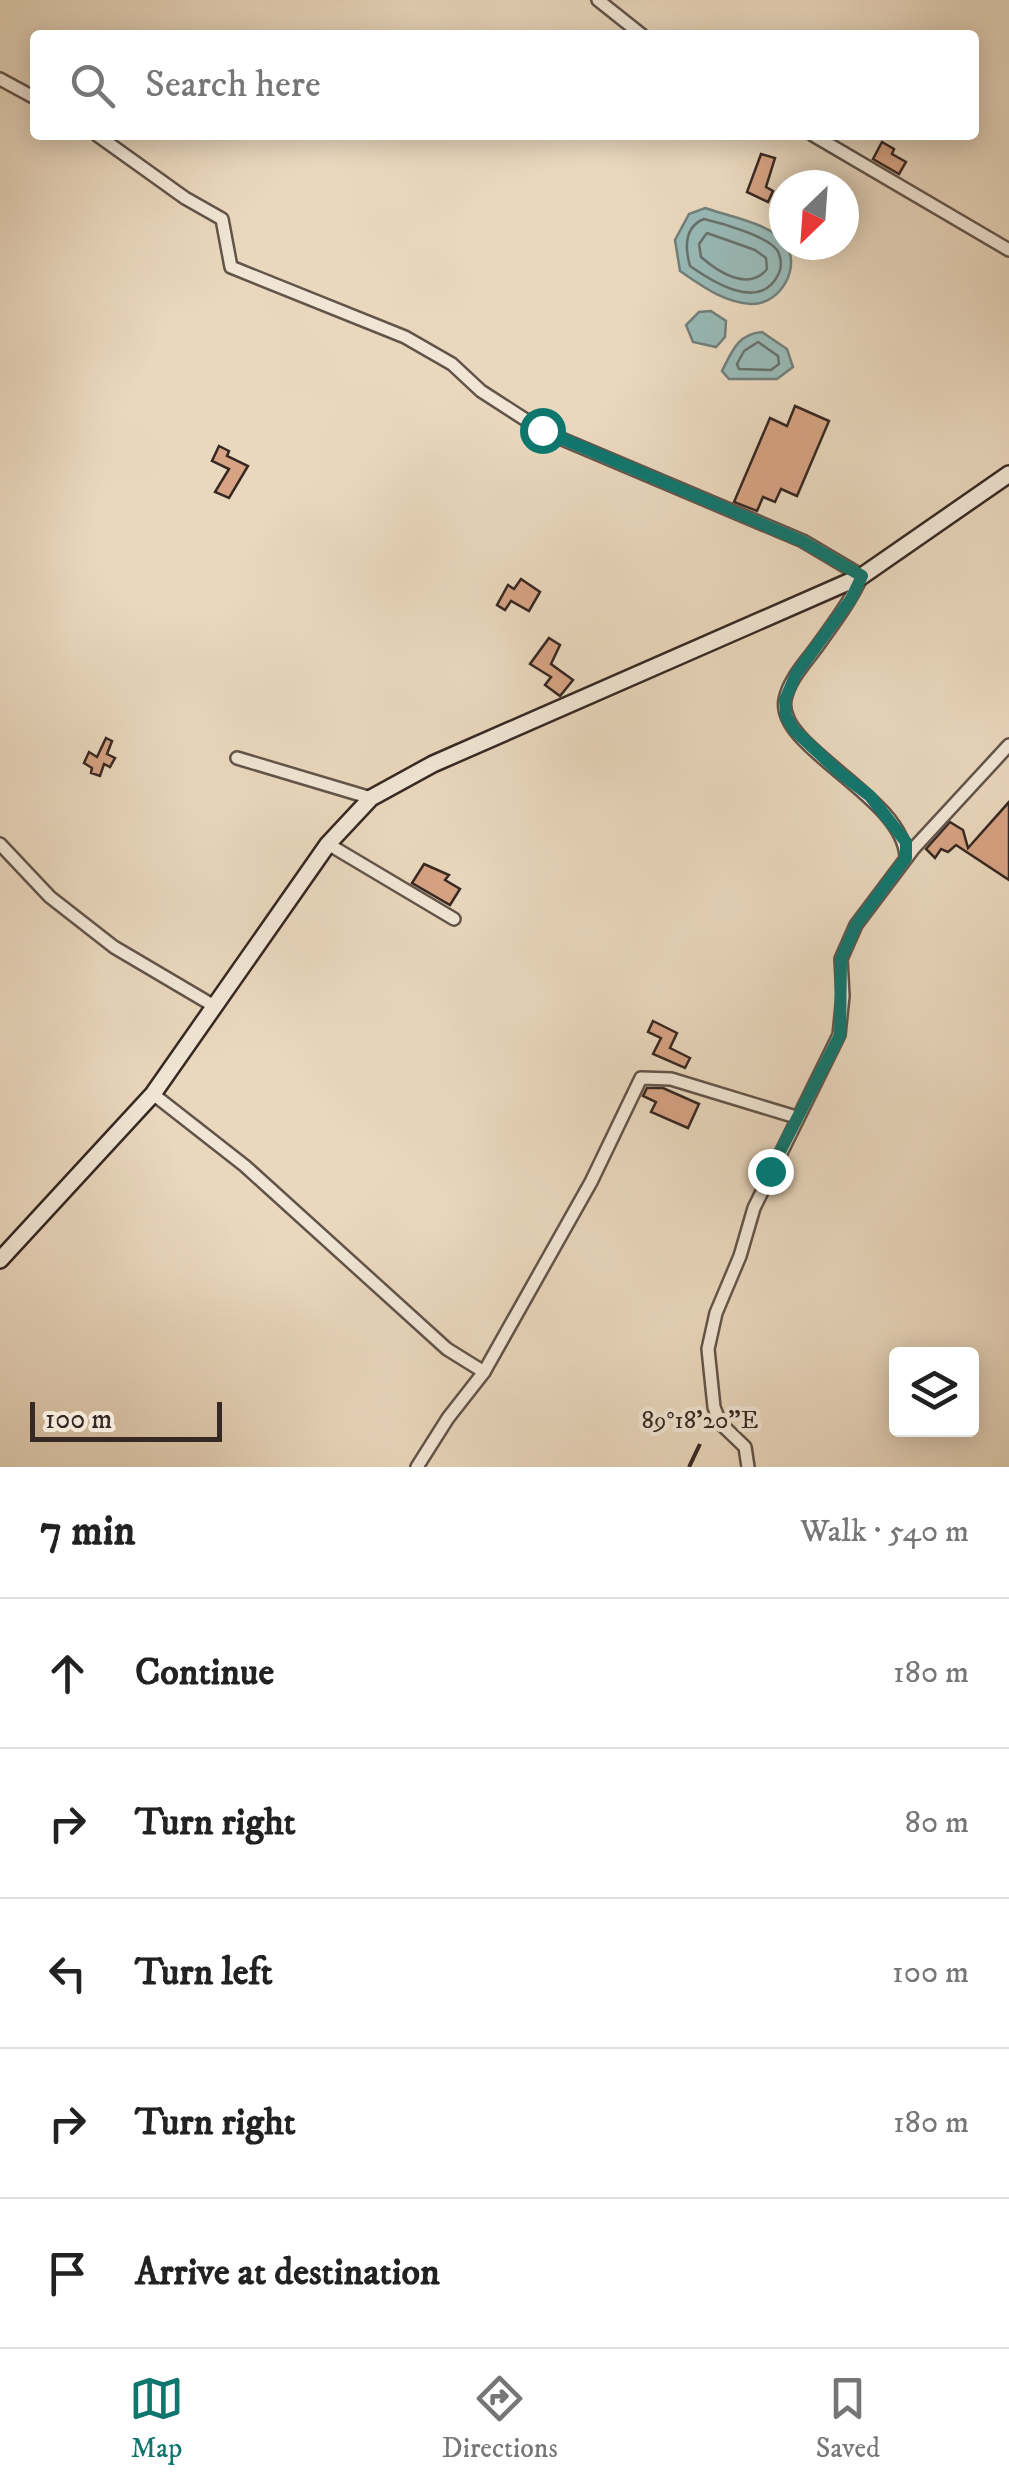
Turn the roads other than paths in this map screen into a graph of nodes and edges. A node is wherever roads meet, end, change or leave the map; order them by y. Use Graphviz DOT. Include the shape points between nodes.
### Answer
graph roads {
  1 [pos="598,0"];
  2 [pos="636,30"];
  3 [pos="0,79"];
  4 [pos="30,95"];
  5 [pos="104,140"];
  6 [pos="822,140"];
  7 [pos="1009,250"];
  8 [pos="1009,474"];
  9 [pos="862,576"];
  10 [pos="1009,745"];
  11 [pos="237,758"];
  12 [pos="370,798"];
  13 [pos="0,844"];
  14 [pos="328,844"];
  15 [pos="906,858"];
  16 [pos="454,918"];
  17 [pos="214,1006"];
  18 [pos="153,1094"];
  19 [pos="796,1117"];
  20 [pos="0,1260"];
  21 [pos="484,1372"];
  22 [pos="417,1467"];
  23 [pos="748,1467"];
  1 -- 2 [label="street"];
  3 -- 4 [label="street"];
  5 -- 9 [label="street" via="222,219 230,267 405,337 542,430 802,541"];
  6 -- 7 [label="street"];
  8 -- 9 [label="main road"];
  9 -- 12 [label="main road" via="433,764"];
  9 -- 15 [label="street" via="796,674 786,716 870,796 906,842"];
  10 -- 15 [label="street"];
  11 -- 12 [label="street"];
  12 -- 14 [label="main road"];
  13 -- 17 [label="street" via="50,897 114,948"];
  14 -- 16 [label="street"];
  14 -- 17 [label="main road"];
  15 -- 19 [label="street" via="856,925 841,959 840,1035"];
  17 -- 18 [label="main road"];
  18 -- 20 [label="main road"];
  18 -- 21 [label="street" via="244,1166 447,1349"];
  19 -- 21 [label="street" via="671,1078 641,1078"];
  19 -- 23 [label="street" via="754,1208 708,1349 714,1407 720,1423 746,1448"];
  21 -- 22 [label="street"];
}
